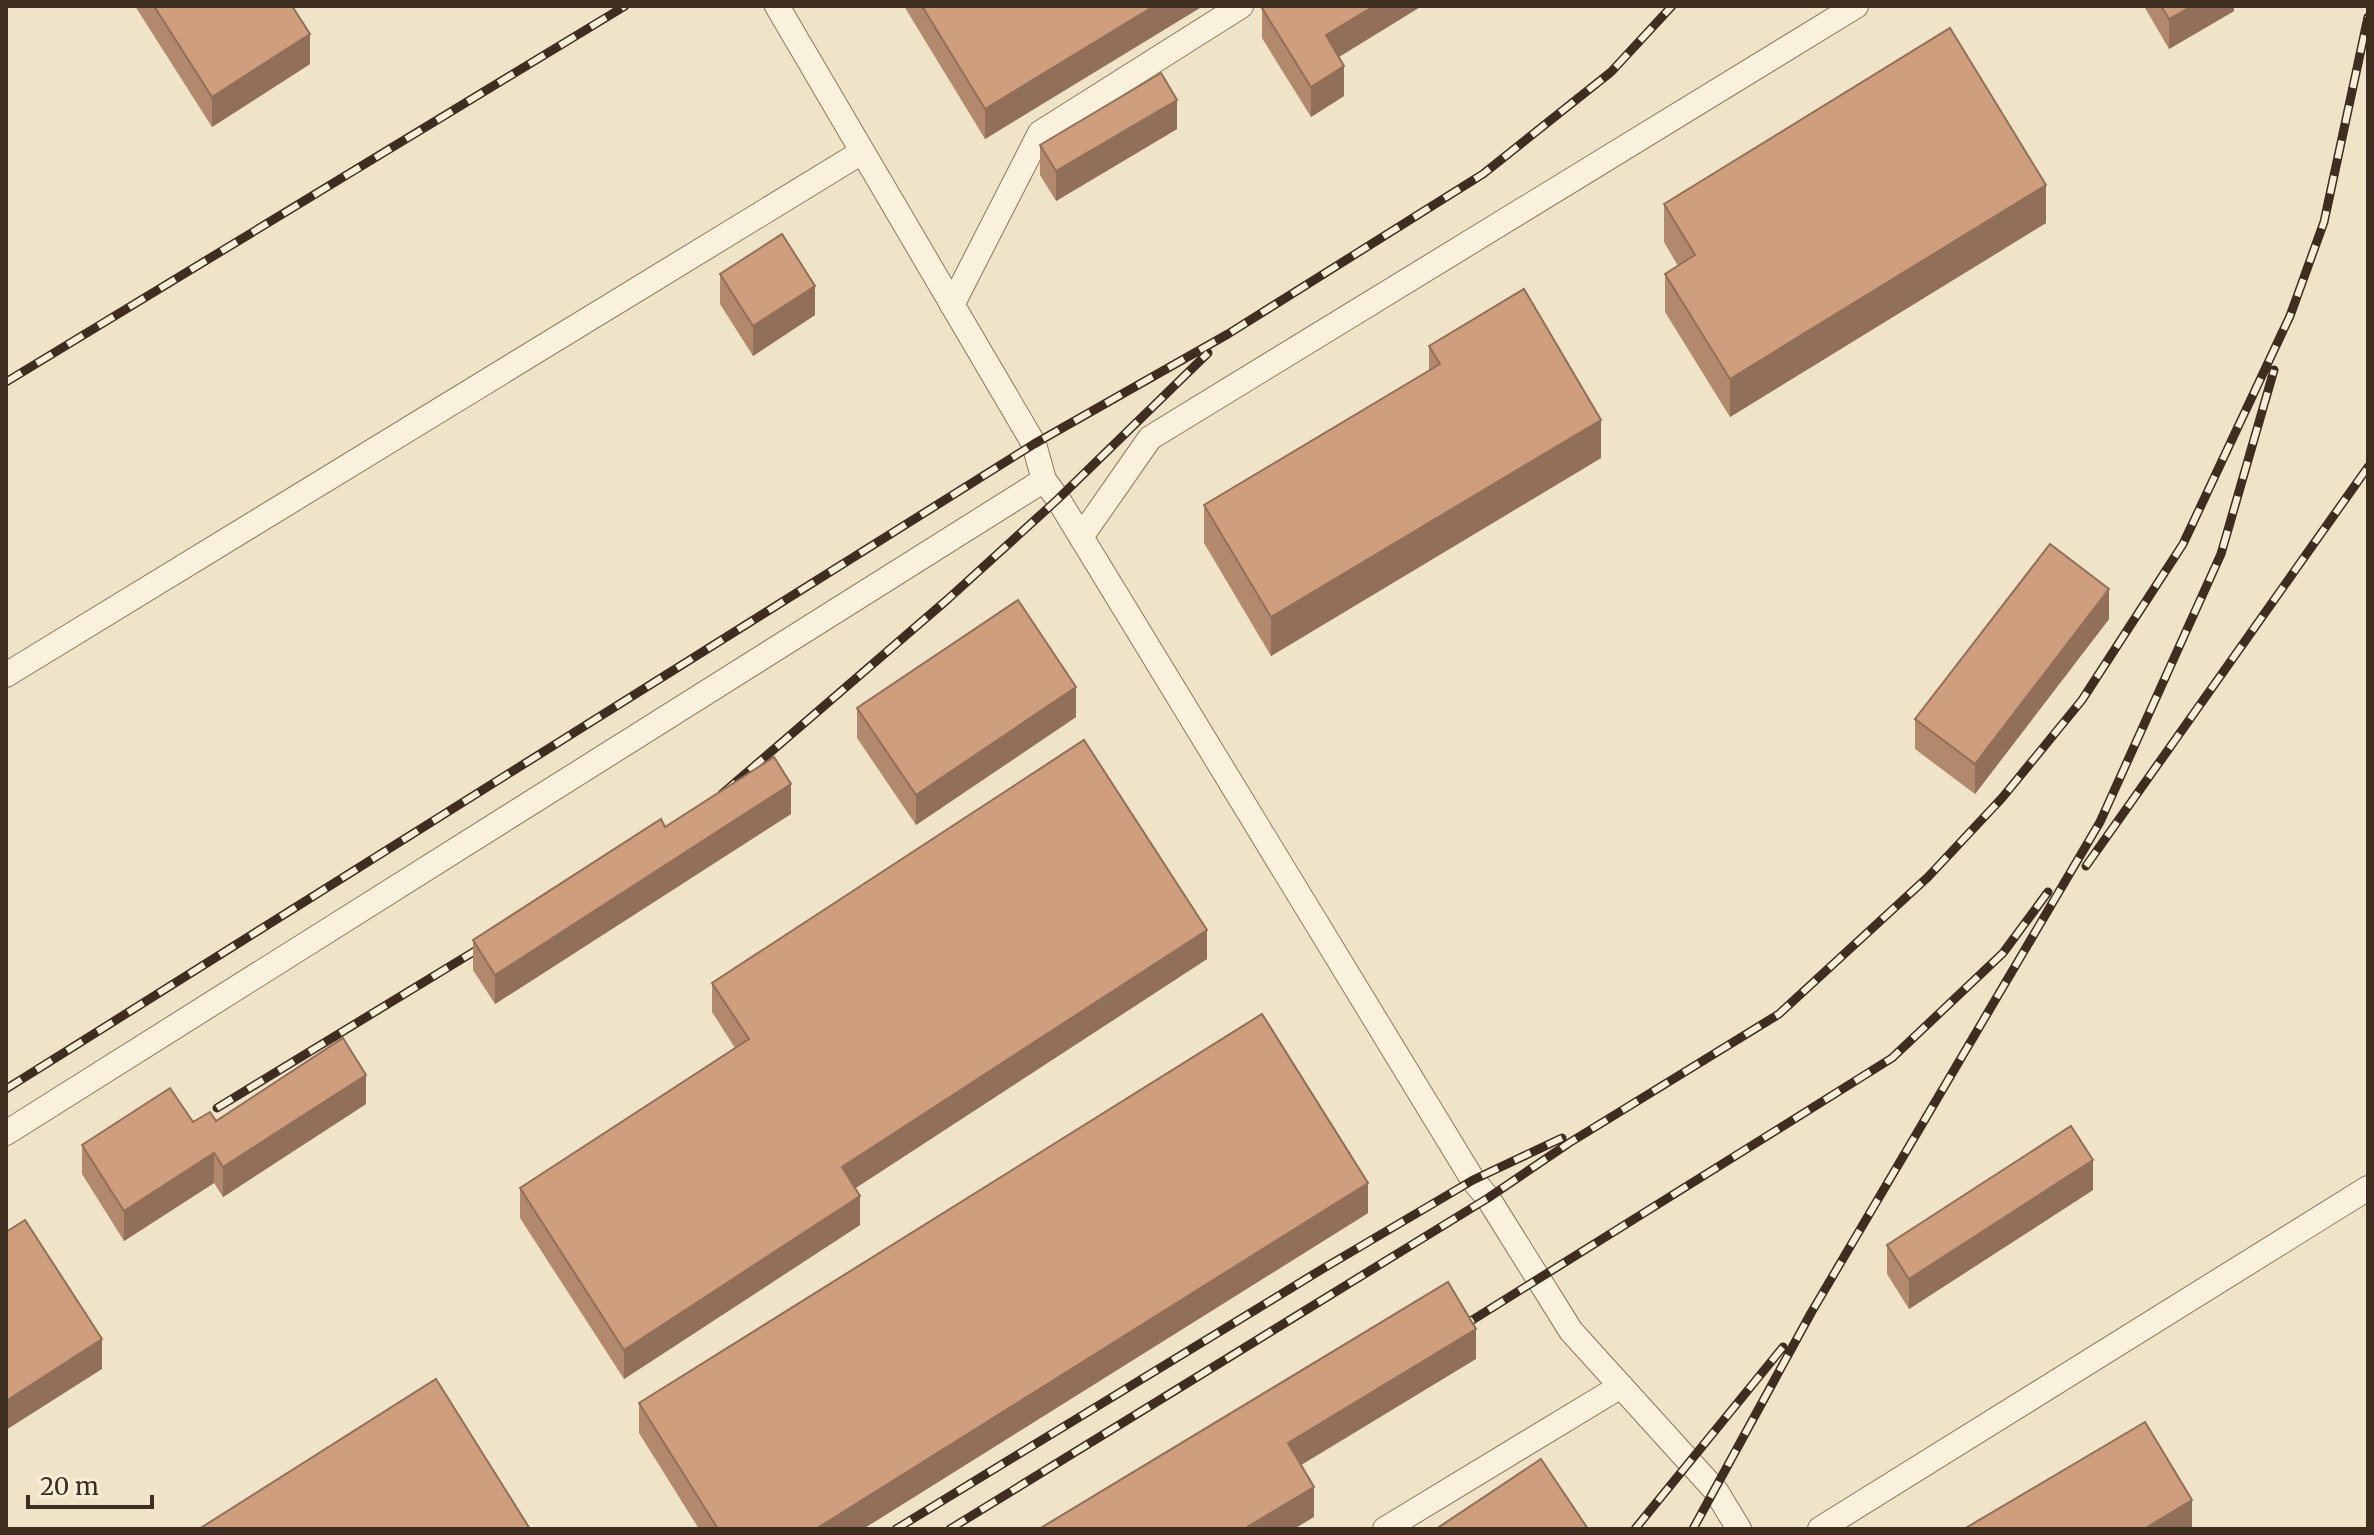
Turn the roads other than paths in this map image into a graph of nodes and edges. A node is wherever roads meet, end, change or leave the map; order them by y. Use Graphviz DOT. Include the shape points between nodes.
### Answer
graph roads {
  1 [pos="777,6"];
  2 [pos="1241,6"];
  3 [pos="1856,6"];
  4 [pos="862,152"];
  5 [pos="952,305"];
  6 [pos="1044,480"];
  7 [pos="1081,537"];
  8 [pos="6,675"];
  9 [pos="6,1133"];
  10 [pos="2368,1188"];
  11 [pos="1621,1386"];
  12 [pos="1385,1529"];
  13 [pos="1739,1529"];
  14 [pos="1820,1529"];
  1 -- 4 [label="lane"];
  2 -- 5 [label="lane" via="1040,133"];
  3 -- 7 [label="lane" via="1150,438"];
  4 -- 5 [label="lane"];
  4 -- 8 [label="lane"];
  5 -- 6 [label="lane" via="1034,444"];
  6 -- 7 [label="lane"];
  6 -- 9 [label="lane"];
  7 -- 11 [label="lane" via="1473,1180 1571,1331"];
  10 -- 14 [label="lane"];
  11 -- 12 [label="lane"];
  11 -- 13 [label="lane" via="1716,1491"];
}
